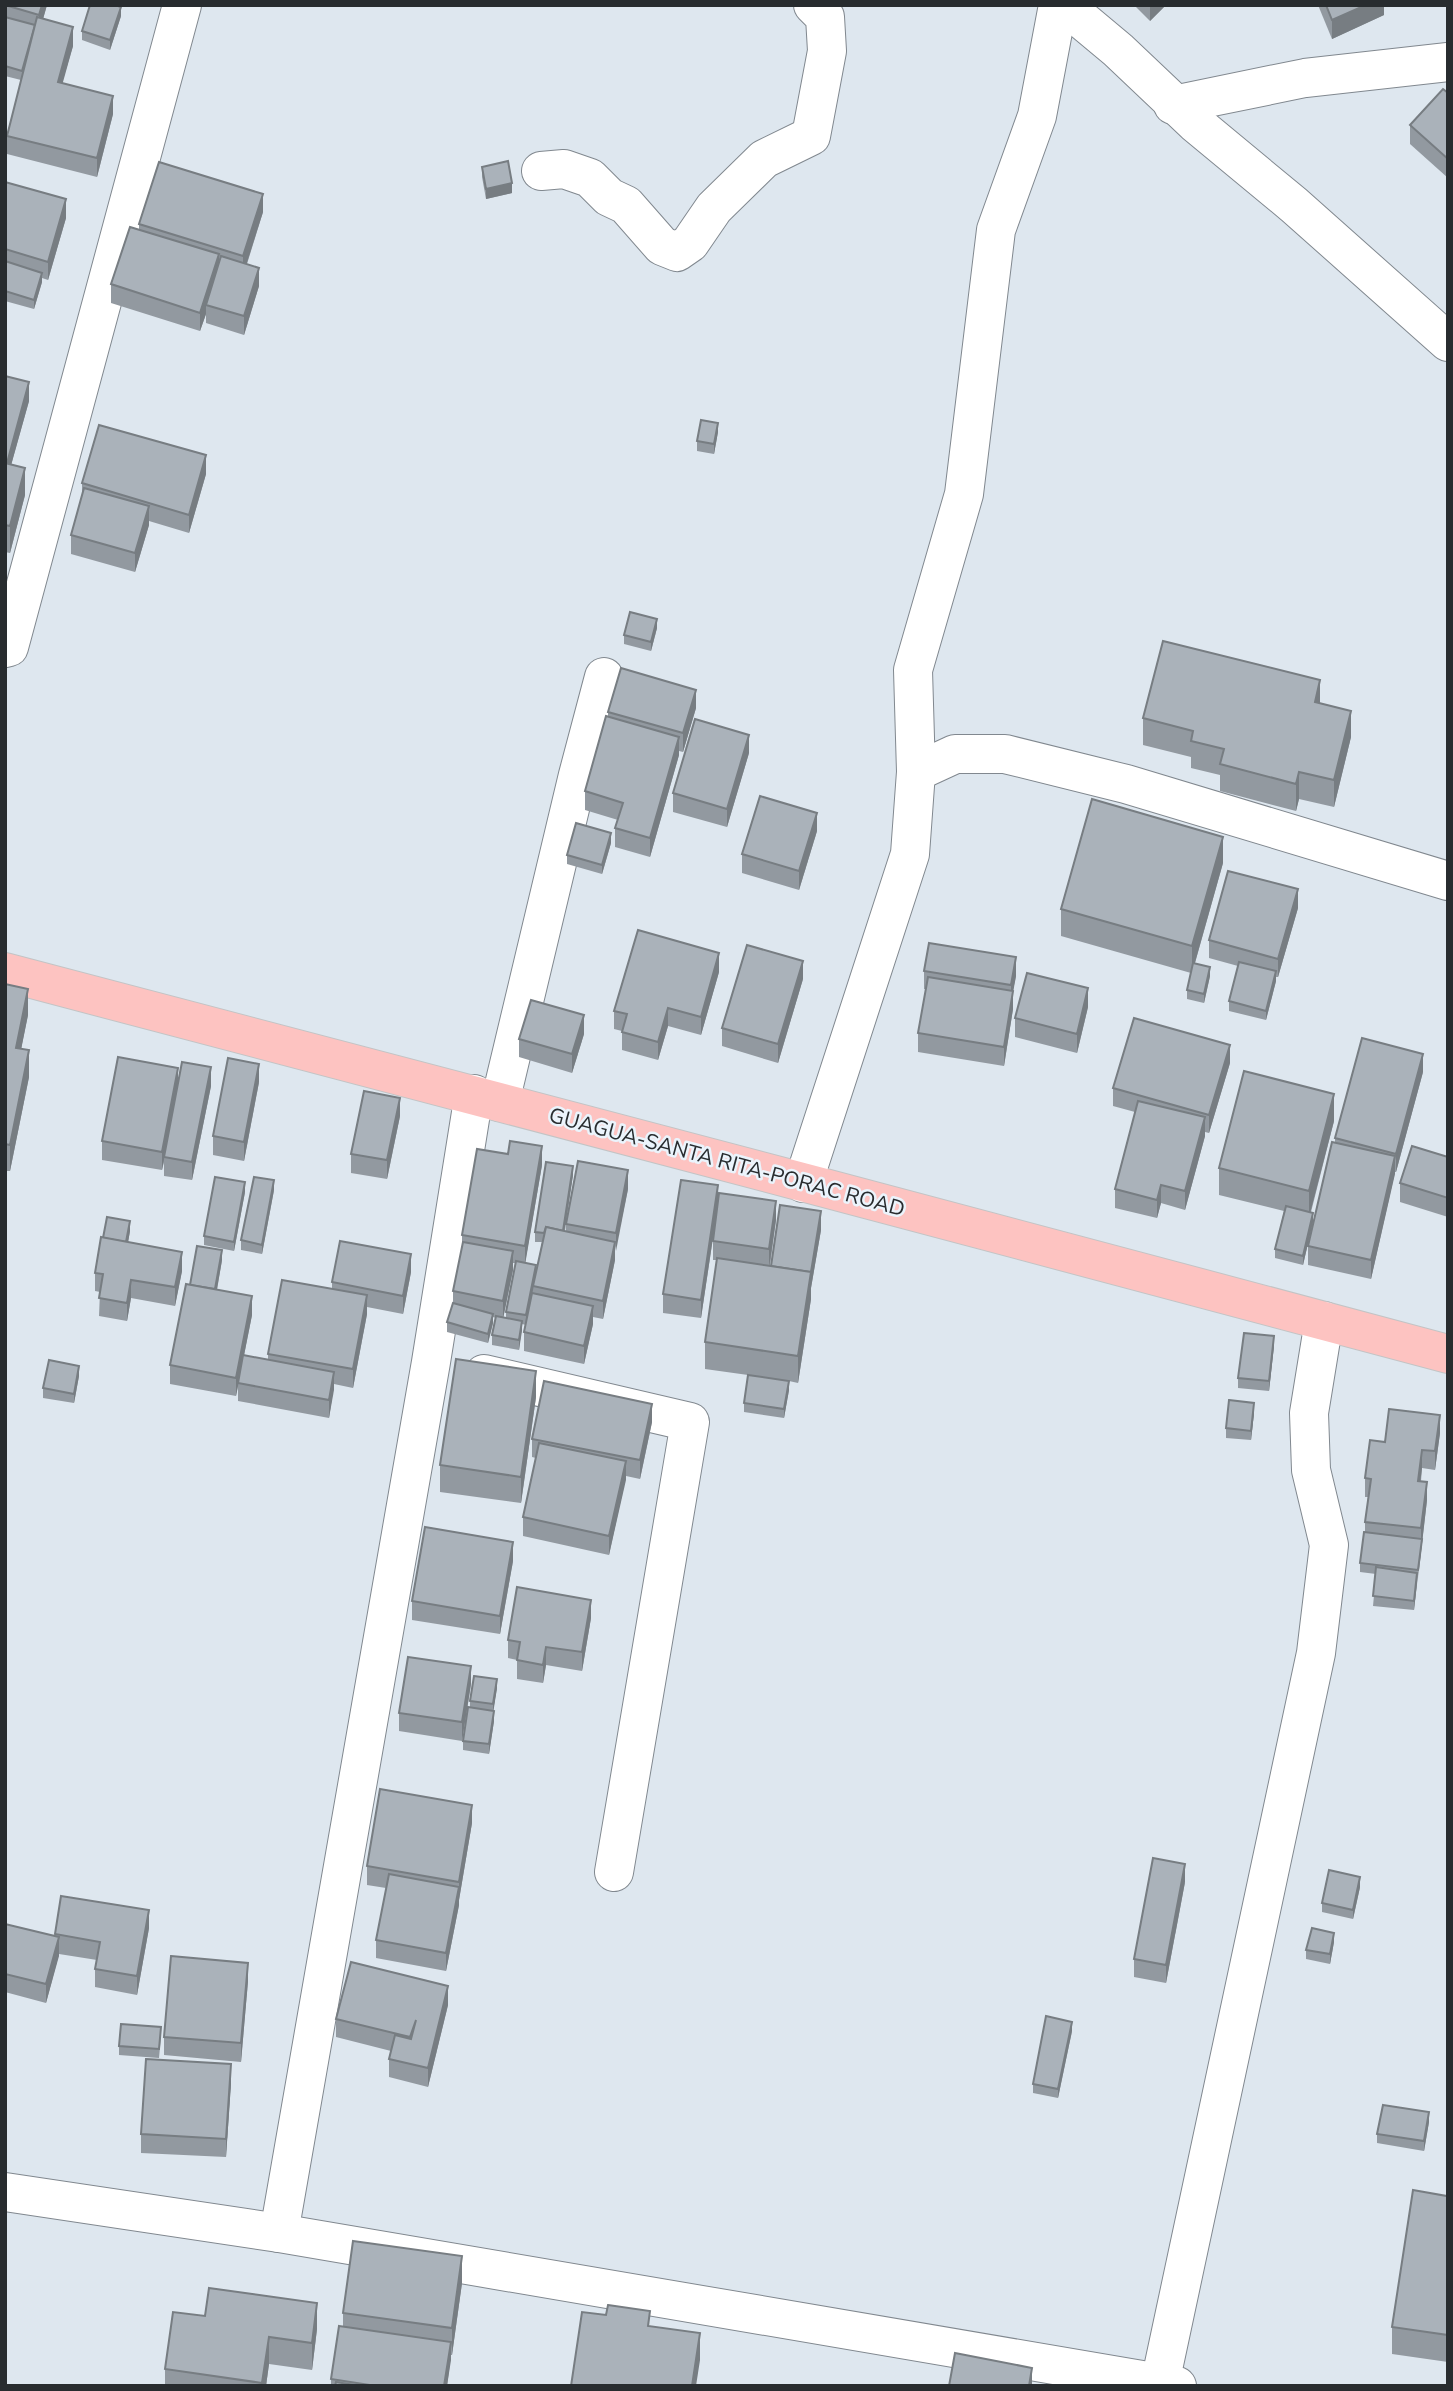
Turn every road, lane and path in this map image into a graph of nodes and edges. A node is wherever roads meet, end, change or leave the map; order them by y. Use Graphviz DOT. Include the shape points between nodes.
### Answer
graph roads {
  1 [pos="183,5"];
  2 [pos="813,5"];
  3 [pos="1058,5"];
  4 [pos="1064,5"];
  5 [pos="1448,62"];
  6 [pos="1173,105"];
  7 [pos="541,171"];
  8 [pos="1442,330"];
  9 [pos="5,648"];
  10 [pos="604,677"];
  11 [pos="916,772"];
  12 [pos="1448,881"];
  13 [pos="5,972"];
  14 [pos="487,1098"];
  15 [pos="803,1183"];
  16 [pos="1324,1321"];
  17 [pos="1448,1354"];
  18 [pos="431,1362"];
  19 [pos="614,1872"];
  20 [pos="5,2192"];
  21 [pos="279,2233"];
  22 [pos="1053,2376"];
  23 [pos="1168,2384"];
  1 -- 9 [label="street" via="9,647"];
  2 -- 7 [label="street" via="825,17 827,51 811,136 764,159 677,252 662,246 626,205 609,197 590,178 564,169"];
  3 -- 11 [label="street" via="1037,116 996,230 964,494 912,670"];
  4 -- 6 [label="street"];
  5 -- 6 [label="street" via="1306,78"];
  6 -- 8 [label="street"];
  10 -- 14 [label="street"];
  11 -- 12 [label="street" via="955,754 1005,754 1126,784"];
  11 -- 15 [label="street" via="910,854"];
  13 -- 14 [label="main road, GUAGUA-SANTA RITA-PORAC ROAD"];
  14 -- 15 [label="main road, GUAGUA-SANTA RITA-PORAC ROAD"];
  14 -- 18 [label="street"];
  15 -- 16 [label="main road, GUAGUA-SANTA RITA-PORAC ROAD"];
  16 -- 17 [label="main road, GUAGUA-SANTA RITA-PORAC ROAD"];
  16 -- 23 [label="street" via="1309,1413 1311,1470 1329,1545 1316,1653"];
  18 -- 19 [label="street" via="690,1422"];
  18 -- 21 [label="street"];
  20 -- 21 [label="street"];
  21 -- 22 [label="street"];
  22 -- 23 [label="street"];
}
